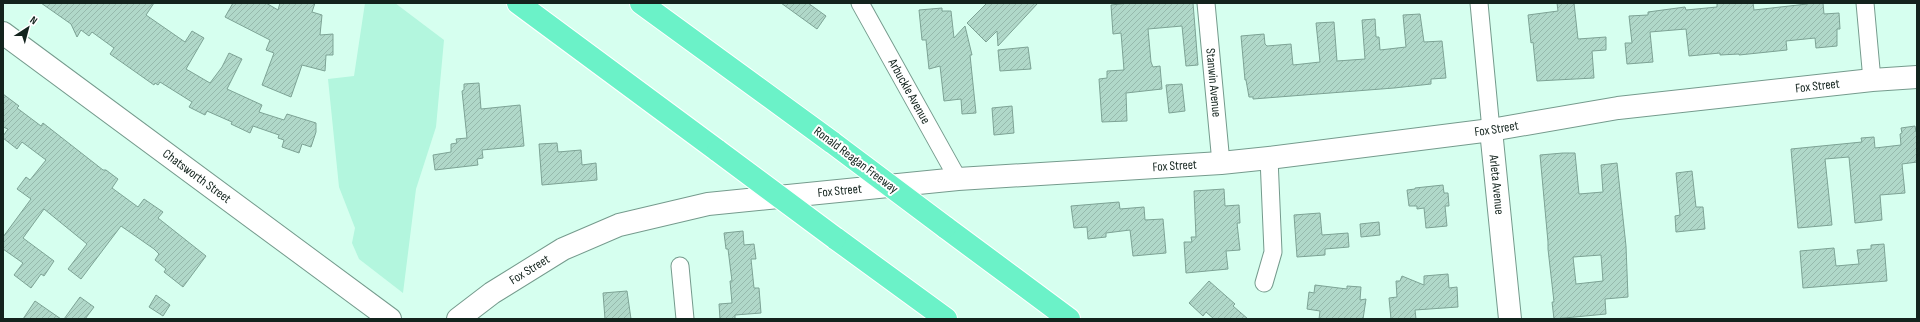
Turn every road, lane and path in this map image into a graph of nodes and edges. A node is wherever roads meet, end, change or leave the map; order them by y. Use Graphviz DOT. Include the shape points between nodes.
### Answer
graph roads {
  1 [pos="518,3"];
  2 [pos="641,3"];
  3 [pos="860,3"];
  4 [pos="1206,3"];
  5 [pos="1479,3"];
  6 [pos="1866,3"];
  7 [pos="3,33"];
  8 [pos="1917,77"];
  9 [pos="1872,80"];
  10 [pos="1491,130"];
  11 [pos="1269,158"];
  12 [pos="1221,163"];
  13 [pos="958,179"];
  14 [pos="680,266"];
  15 [pos="1264,283"];
  16 [pos="390,319"];
  17 [pos="458,319"];
  18 [pos="685,319"];
  19 [pos="946,319"];
  20 [pos="1069,319"];
  21 [pos="1510,319"];
  1 -- 19 [label="highway, bridge"];
  2 -- 20 [label="highway, Ronald Reagan Freeway, bridge"];
  3 -- 13 [label="street, Arbuckle Avenue"];
  4 -- 12 [label="street, Stanwin Avenue"];
  5 -- 10 [label="street, Arleta Avenue"];
  6 -- 9 [label="street"];
  7 -- 16 [label="main road, Chatsworth Street"];
  8 -- 9 [label="main road, Fox Street"];
  9 -- 10 [label="main road, Fox Street" via="1618,108"];
  10 -- 11 [label="main road, Fox Street"];
  10 -- 21 [label="main road, Arleta Avenue"];
  11 -- 12 [label="main road, Fox Street"];
  11 -- 15 [label="street" via="1273,252"];
  12 -- 13 [label="main road, Fox Street"];
  13 -- 17 [label="main road, Fox Street" via="708,204 619,225 563,249 492,293"];
  14 -- 18 [label="street"];
}
